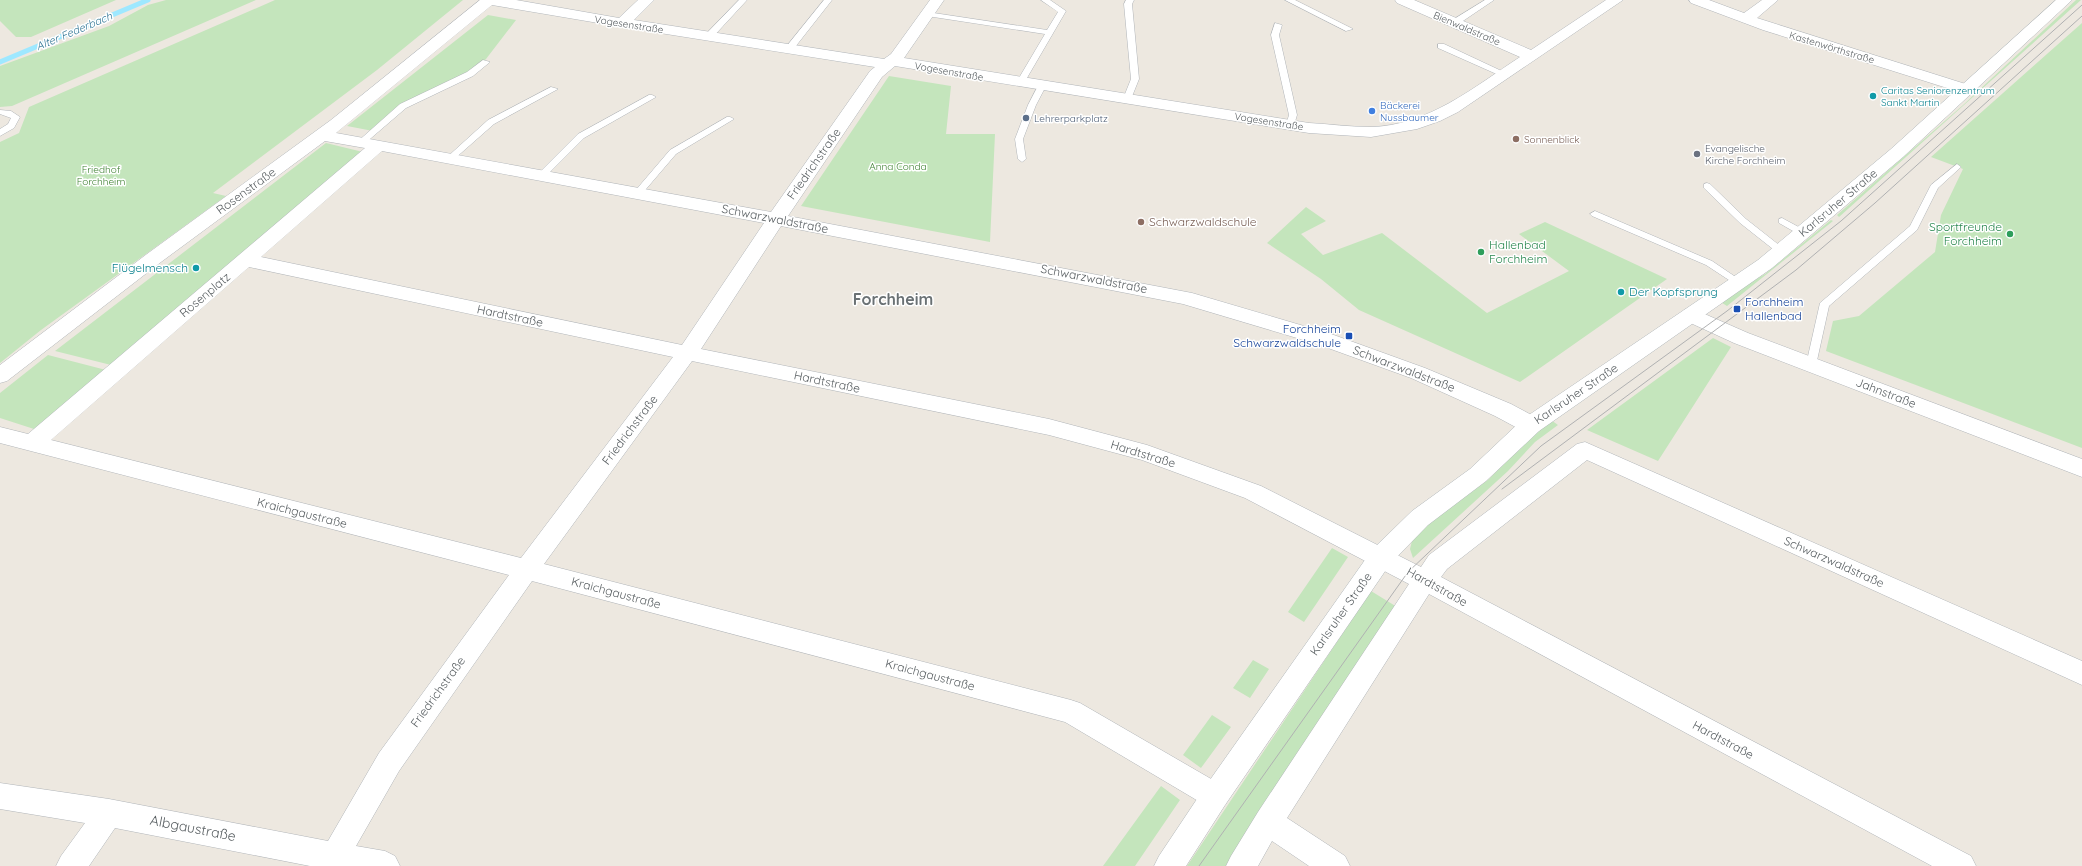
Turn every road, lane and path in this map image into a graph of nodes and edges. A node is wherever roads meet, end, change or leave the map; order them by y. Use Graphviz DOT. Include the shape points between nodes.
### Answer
graph roads {
  1 [pos="490,0"];
  2 [pos="648,0"];
  3 [pos="743,0"];
  4 [pos="828,0"];
  5 [pos="1045,0"];
  6 [pos="1130,0"];
  7 [pos="1289,0"];
  8 [pos="1402,0"];
  9 [pos="1490,0"];
  10 [pos="1616,0"];
  11 [pos="1696,0"];
  12 [pos="1771,0"];
  13 [pos="2066,0"];
  14 [pos="933,4"];
  15 [pos="1746,19"];
  16 [pos="1454,22"];
  17 [pos="622,23"];
  18 [pos="1278,25"];
  19 [pos="1349,29"];
  20 [pos="1048,32"];
  21 [pos="709,36"];
  22 [pos="1441,46"];
  23 [pos="789,49"];
  24 [pos="1532,56"];
  25 [pos="486,62"];
  26 [pos="888,63"];
  27 [pos="1504,74"];
  28 [pos="1020,83"];
  29 [pos="1042,86"];
  30 [pos="554,89"];
  31 [pos="1969,90"];
  32 [pos="652,97"];
  33 [pos="1127,99"];
  34 [pos="0,112"];
  35 [pos="730,119"];
  36 [pos="1290,125"];
  37 [pos="2,132"];
  38 [pos="322,135"];
  39 [pos="11,137"];
  40 [pos="369,144"];
  41 [pos="449,159"];
  42 [pos="1022,159"];
  43 [pos="1957,167"];
  44 [pos="542,176"];
  45 [pos="1707,186"];
  46 [pos="638,193"];
  47 [pos="1595,214"];
  48 [pos="776,219"];
  49 [pos="1782,221"];
  50 [pos="1803,233"];
  51 [pos="1781,251"];
  52 [pos="246,260"];
  53 [pos="1738,282"];
  54 [pos="1691,315"];
  55 [pos="687,353"];
  56 [pos="1811,365"];
  57 [pos="0,376"];
  58 [pos="1531,425"];
  59 [pos="0,435"];
  60 [pos="32,443"];
  61 [pos="2082,468"];
  62 [pos="1381,556"];
  63 [pos="526,570"];
  64 [pos="1425,582"];
  65 [pos="2082,673"];
  66 [pos="0,796"];
  67 [pos="1215,796"];
  68 [pos="109,813"];
  69 [pos="1268,822"];
  70 [pos="332,861"];
  71 [pos="71,866"];
  72 [pos="385,866"];
  73 [pos="1170,866"];
  74 [pos="1241,866"];
  75 [pos="1335,866"];
  76 [pos="1961,866"];
  1 -- 17 [label="street, Vogesenstraße"];
  1 -- 38 [label="street, Rosenstraße"];
  2 -- 17 [label="street"];
  3 -- 21 [label="lane"];
  4 -- 23 [label="lane"];
  5 -- 20 [label="lane" via="1062,10"];
  6 -- 33 [label="lane" via="1128,4 1135,79"];
  7 -- 19 [label="lane"];
  8 -- 16 [label="street, Bienwaldstraße"];
  9 -- 16 [label="lane"];
  10 -- 24 [label="street, Vogesenstraße"];
  11 -- 15 [label="street, Kastenwörthstraße"];
  12 -- 15 [label="street"];
  13 -- 31 [label="street, Karlsruher Straße"];
  14 -- 20 [label="lane"];
  14 -- 26 [label="street, Friedrichstraße" via="897,57"];
  15 -- 31 [label="street, Kastenwörthstraße"];
  16 -- 24 [label="street, Bienwaldstraße"];
  17 -- 21 [label="street, Vogesenstraße"];
  18 -- 36 [label="lane" via="1275,35 1293,115"];
  20 -- 28 [label="lane"];
  21 -- 23 [label="street, Vogesenstraße"];
  22 -- 27 [label="lane"];
  23 -- 26 [label="street, Vogesenstraße"];
  24 -- 27 [label="street, Vogesenstraße"];
  25 -- 40 [label="lane" via="470,74 403,106"];
  26 -- 28 [label="street, Vogesenstraße"];
  26 -- 48 [label="street, Friedrichstraße" via="876,74"];
  27 -- 36 [label="street, Vogesenstraße" via="1452,109 1417,124 1371,132"];
  28 -- 29 [label="street, Vogesenstraße"];
  29 -- 33 [label="street, Vogesenstraße"];
  29 -- 42 [label="lane" via="1019,139"];
  30 -- 41 [label="lane" via="490,122"];
  31 -- 50 [label="street, Karlsruher Straße"];
  32 -- 44 [label="lane" via="581,136"];
  33 -- 36 [label="street, Vogesenstraße"];
  34 -- 37 [label="lane" via="16,117 11,126"];
  35 -- 46 [label="lane" via="673,152"];
  37 -- 39 [label="lane"];
  38 -- 40 [label="street, Schwarzwaldstraße"];
  38 -- 57 [label="street, Rosenstraße" via="154,258"];
  40 -- 41 [label="street, Schwarzwaldstraße"];
  40 -- 52 [label="street, Rosenplatz"];
  41 -- 44 [label="street, Schwarzwaldstraße"];
  43 -- 56 [label="lane" via="1934,187 1914,228 1824,305"];
  44 -- 46 [label="street, Schwarzwaldstraße"];
  45 -- 51 [label="lane" via="1743,221"];
  46 -- 48 [label="street, Schwarzwaldstraße"];
  47 -- 53 [label="lane" via="1709,263"];
  48 -- 55 [label="street, Friedrichstraße"];
  48 -- 58 [label="street, Schwarzwaldstraße" via="1185,298 1324,339 1418,373"];
  49 -- 50 [label="lane"];
  50 -- 51 [label="street, Karlsruher Straße"];
  51 -- 53 [label="street, Karlsruher Straße"];
  52 -- 55 [label="street, Hardtstraße"];
  52 -- 60 [label="street, Rosenplatz"];
  53 -- 54 [label="street, Karlsruher Straße"];
  54 -- 56 [label="street, Jahnstraße"];
  54 -- 58 [label="street, Karlsruher Straße"];
  55 -- 62 [label="street, Hardtstraße" via="1049,427 1146,453 1253,492"];
  55 -- 63 [label="street, Friedrichstraße"];
  56 -- 61 [label="street, Jahnstraße"];
  58 -- 62 [label="street, Karlsruher Straße" via="1478,475 1420,518"];
  59 -- 60 [label="street, Kraichgaustraße"];
  60 -- 63 [label="street, Kraichgaustraße"];
  62 -- 64 [label="street, Hardtstraße"];
  62 -- 67 [label="street, Karlsruher Straße"];
  63 -- 67 [label="street, Kraichgaustraße" via="1071,712"];
  63 -- 70 [label="street, Friedrichstraße" via="389,762"];
  64 -- 65 [label="street, Schwarzwaldstraße" via="1438,562 1585,450"];
  64 -- 69 [label="street"];
  64 -- 76 [label="street, Hardtstraße"];
  66 -- 68 [label="street, Albgaustraße"];
  67 -- 73 [label="street, Karlsruher Straße"];
  68 -- 70 [label="street, Albgaustraße"];
  68 -- 71 [label="street"];
  69 -- 74 [label="street"];
  69 -- 75 [label="street"];
  70 -- 72 [label="street, Albgaustraße"];
}
